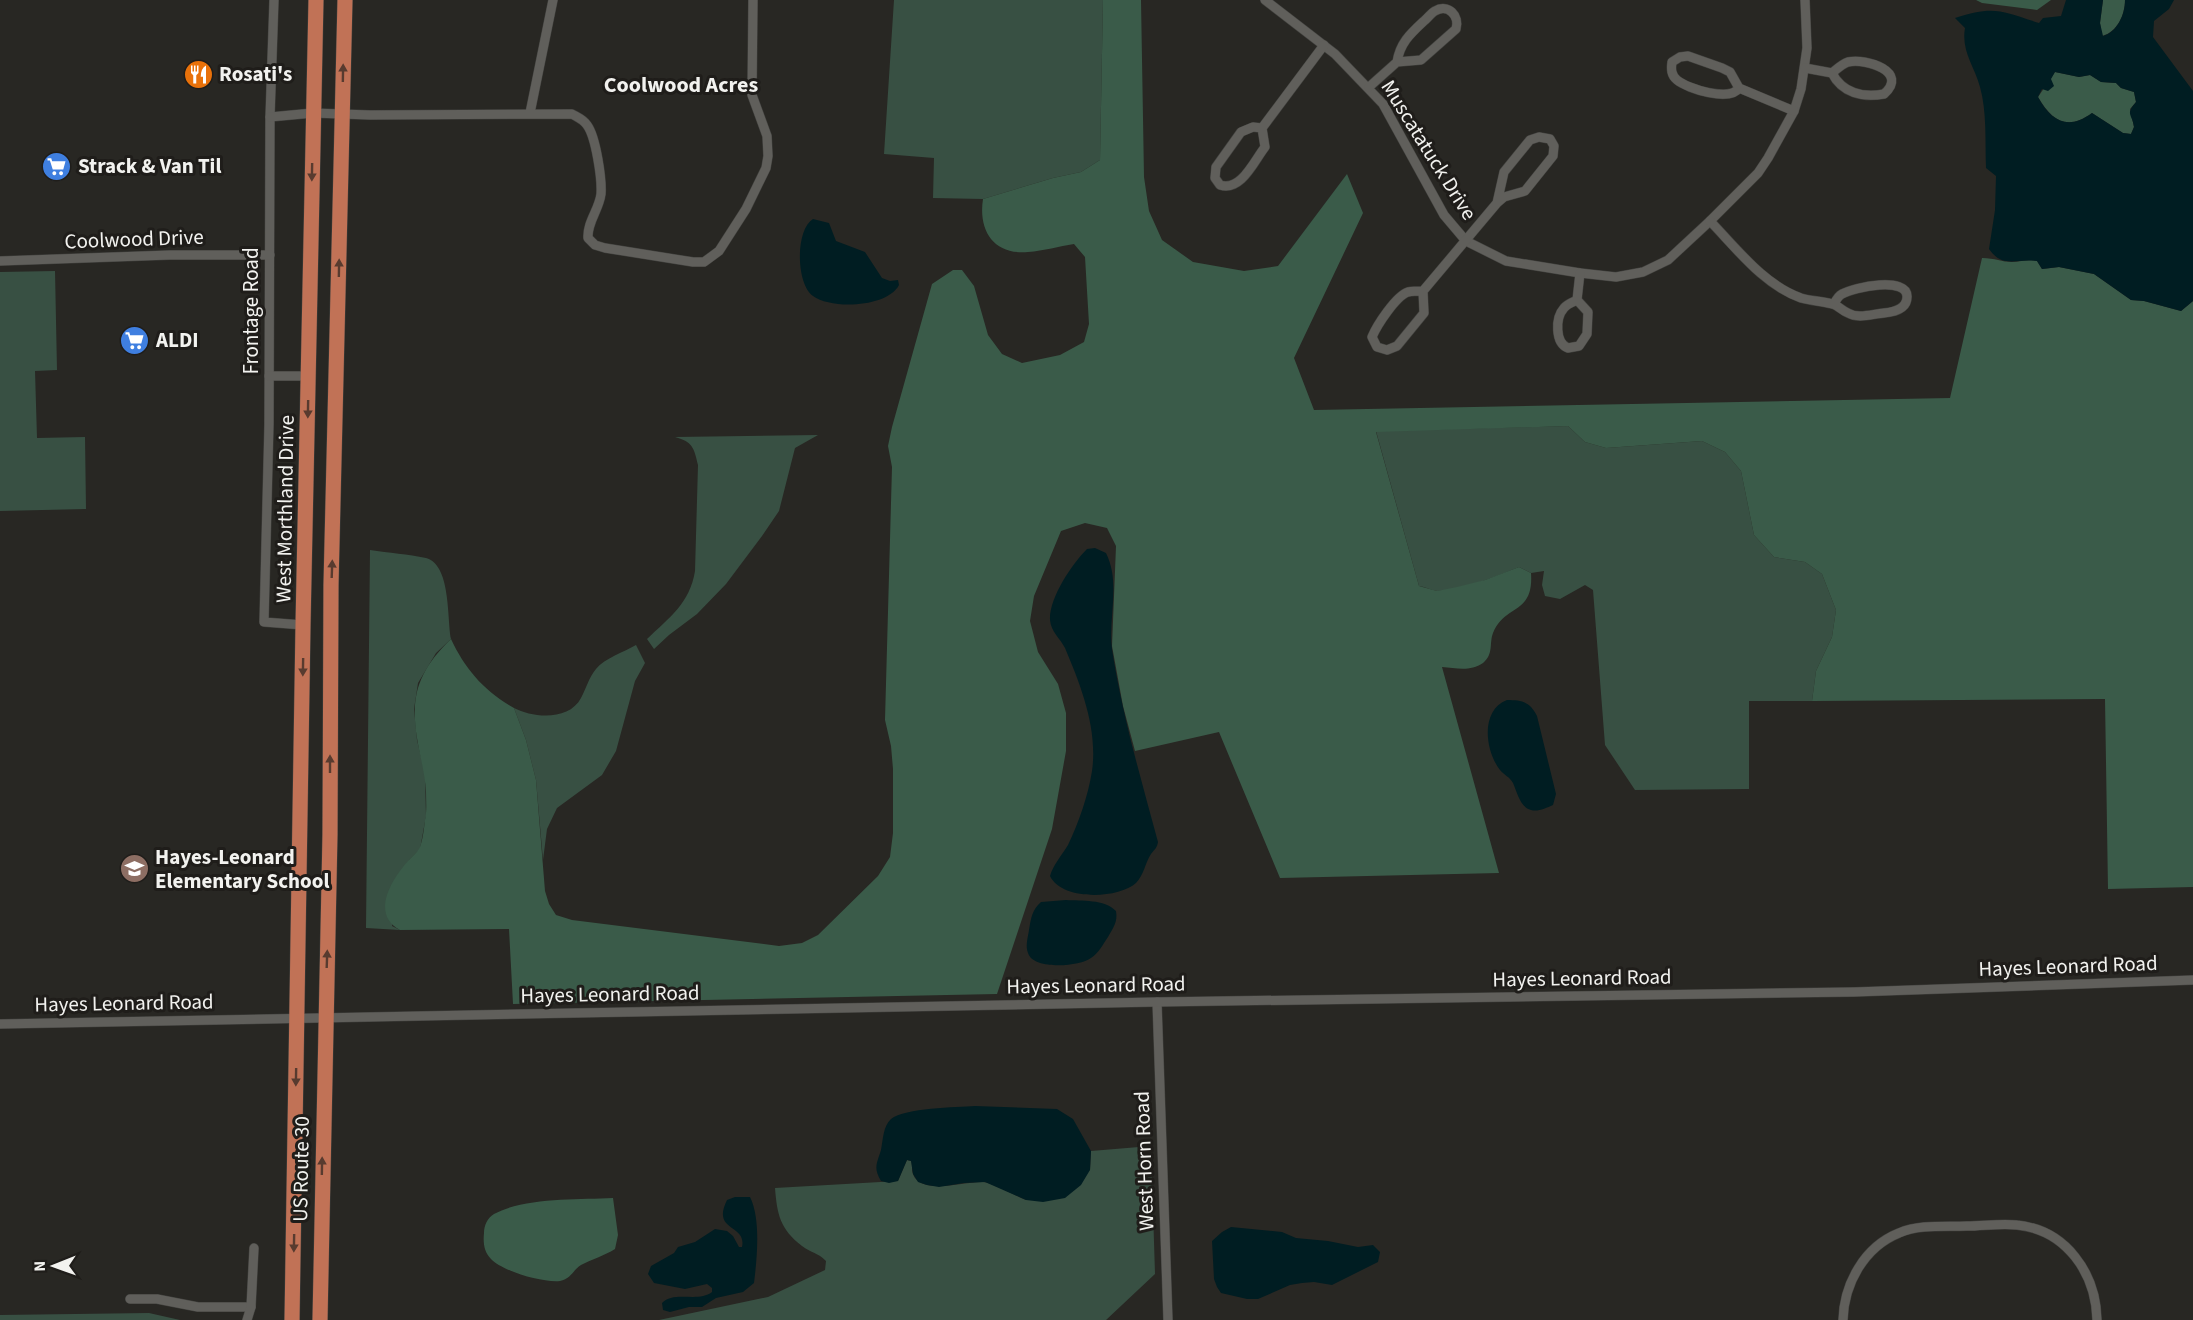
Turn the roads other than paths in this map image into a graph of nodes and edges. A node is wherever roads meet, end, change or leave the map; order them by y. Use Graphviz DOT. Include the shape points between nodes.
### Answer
graph roads {
  1 [pos="274,0"];
  2 [pos="316,0"];
  3 [pos="345,0"];
  4 [pos="553,0"];
  5 [pos="753,0"];
  6 [pos="1265,0"];
  7 [pos="1805,0"];
  8 [pos="1324,45"];
  9 [pos="1397,62"];
  10 [pos="1805,68"];
  11 [pos="1832,73"];
  12 [pos="1369,87"];
  13 [pos="1739,88"];
  14 [pos="1794,111"];
  15 [pos="314,113"];
  16 [pos="530,113"];
  17 [pos="343,114"];
  18 [pos="270,117"];
  19 [pos="1262,128"];
  20 [pos="1497,203"];
  21 [pos="1710,221"];
  22 [pos="1466,241"];
  23 [pos="270,255"];
  24 [pos="0,261"];
  25 [pos="1580,273"];
  26 [pos="1423,291"];
  27 [pos="1577,300"];
  28 [pos="1834,304"];
  29 [pos="269,376"];
  30 [pos="308,376"];
  31 [pos="303,625"];
  32 [pos="2193,980"];
  33 [pos="1157,1002"];
  34 [pos="297,1018"];
  35 [pos="325,1018"];
  36 [pos="0,1024"];
  37 [pos="254,1248"];
  38 [pos="130,1299"];
  39 [pos="251,1307"];
  40 [pos="247,1320"];
  41 [pos="292,1320"];
  42 [pos="320,1320"];
  43 [pos="1168,1320"];
  44 [pos="1844,1320"];
  45 [pos="2097,1320"];
  1 -- 18 [label="street, Frontage Road"];
  2 -- 15 [label="highway, West Morthland Drive"];
  17 -- 3 [label="highway, one-way"];
  4 -- 16 [label="street"];
  5 -- 16 [label="street" via="752,95 767,136 766,168 730,234 704,262 595,245 587,230 601,192 591,133 586,123 572,114"];
  6 -- 8 [label="street, Muscatatuck Drive"];
  7 -- 10 [label="street, Muscatatuck Drive"];
  8 -- 12 [label="street, Muscatatuck Drive"];
  8 -- 19 [label="street"];
  9 -- 9 [label="street" via="1421,60 1453,33 1458,23 1454,13 1435,11 1404,39"];
  9 -- 12 [label="street"];
  10 -- 11 [label="street"];
  10 -- 14 [label="street, Muscatatuck Drive"];
  11 -- 11 [label="street" via="1842,87 1859,94 1884,94 1892,83 1884,68 1868,63 1850,62"];
  12 -- 22 [label="street, Muscatatuck Drive" via="1395,122 1444,215"];
  13 -- 13 [label="street" via="1726,69 1688,56 1672,62 1672,72 1679,82 1721,95"];
  13 -- 14 [label="street"];
  14 -- 21 [label="street, Muscatatuck Drive" via="1758,173"];
  15 -- 17 [label="street"];
  15 -- 18 [label="street"];
  15 -- 30 [label="highway, West Morthland Drive, one-way"];
  16 -- 17 [label="street"];
  35 -- 17 [label="highway, one-way"];
  18 -- 23 [label="street, Frontage Road"];
  19 -- 19 [label="street" via="1240,132 1216,167 1215,178 1220,185 1237,184 1265,147"];
  20 -- 20 [label="street" via="1525,191 1553,156 1550,139 1530,140 1504,172"];
  20 -- 22 [label="street"];
  21 -- 25 [label="street, Muscatatuck Drive" via="1668,260 1643,272 1616,277"];
  21 -- 28 [label="street" via="1771,282 1799,297"];
  22 -- 25 [label="street, Muscatatuck Drive" via="1506,261"];
  22 -- 26 [label="street"];
  23 -- 24 [label="street, Coolwood Drive"];
  23 -- 29 [label="street, Frontage Road"];
  25 -- 27 [label="street"];
  26 -- 26 [label="street" via="1408,292 1396,301 1372,337 1377,347 1387,350 1397,346 1424,313"];
  27 -- 27 [label="street" via="1564,308 1561,315 1558,336 1568,348 1579,346 1587,334 1588,312"];
  28 -- 28 [label="street" via="1851,315 1894,312 1908,300 1903,287 1891,284 1850,290"];
  29 -- 30 [label="street"];
  29 -- 31 [label="street, Frontage Road" via="264,622"];
  30 -- 31 [label="highway, West Morthland Drive, one-way"];
  31 -- 34 [label="highway, West Morthland Drive, one-way"];
  32 -- 33 [label="street, Hayes Leonard Road" via="1854,992"];
  33 -- 35 [label="street, Hayes Leonard Road"];
  33 -- 43 [label="street, West Horn Road"];
  34 -- 35 [label="street, Hayes Leonard Road"];
  34 -- 36 [label="street, Hayes Leonard Road"];
  34 -- 41 [label="highway, West Morthland Drive, one-way"];
  42 -- 35 [label="highway, US Route 30, one-way"];
  37 -- 39 [label="street"];
  38 -- 39 [label="street" via="157,1299 198,1307"];
  39 -- 40 [label="street"];
  44 -- 45 [label="street" via="1847,1292 1861,1262 1899,1233 1921,1227 2017,1225 2051,1236 2070,1250 2092,1283"];
}
